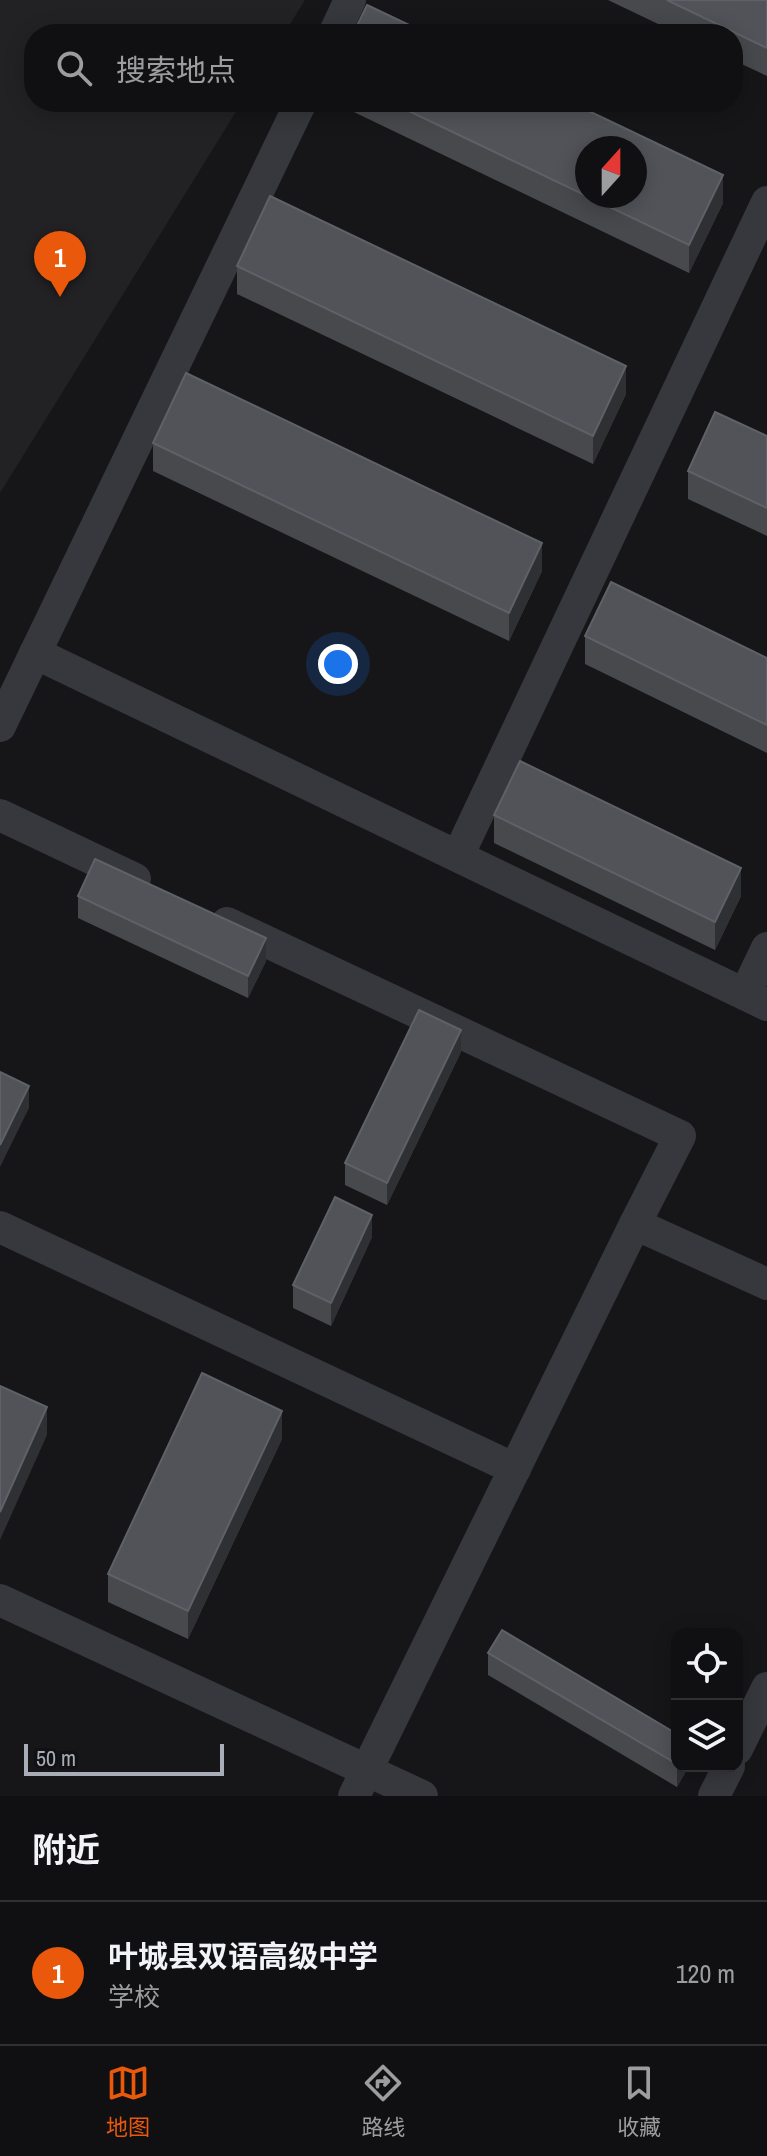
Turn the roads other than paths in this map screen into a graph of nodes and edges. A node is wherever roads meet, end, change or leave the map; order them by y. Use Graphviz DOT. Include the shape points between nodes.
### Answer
graph roads {
  1 [pos="350,0"];
  2 [pos="339,24"];
  3 [pos="296,112"];
  4 [pos="767,202"];
  5 [pos="35,653"];
  6 [pos="0,726"];
  7 [pos="0,815"];
  8 [pos="458,856"];
  9 [pos="159,890"];
  10 [pos="202,911"];
  11 [pos="767,948"];
  12 [pos="756,999"];
  13 [pos="635,1224"];
  14 [pos="0,1227"];
  15 [pos="767,1284"];
  16 [pos="515,1469"];
  17 [pos="0,1600"];
  18 [pos="767,1688"];
  19 [pos="743,1737"];
  20 [pos="726,1772"];
  21 [pos="360,1784"];
  22 [pos="422,1796"];
  23 [pos="714,1796"];
  1 -- 2 [label="lane"];
  3 -- 5 [label="lane"];
  4 -- 8 [label="lane"];
  5 -- 6 [label="lane"];
  5 -- 8 [label="lane"];
  7 -- 9 [label="lane"];
  8 -- 12 [label="lane"];
  10 -- 13 [label="lane" via="680,1136"];
  11 -- 12 [label="lane"];
  13 -- 15 [label="lane"];
  13 -- 16 [label="lane"];
  14 -- 16 [label="lane"];
  16 -- 21 [label="lane"];
  17 -- 21 [label="lane"];
  18 -- 19 [label="lane"];
  20 -- 23 [label="lane"];
  21 -- 22 [label="lane"];
}
